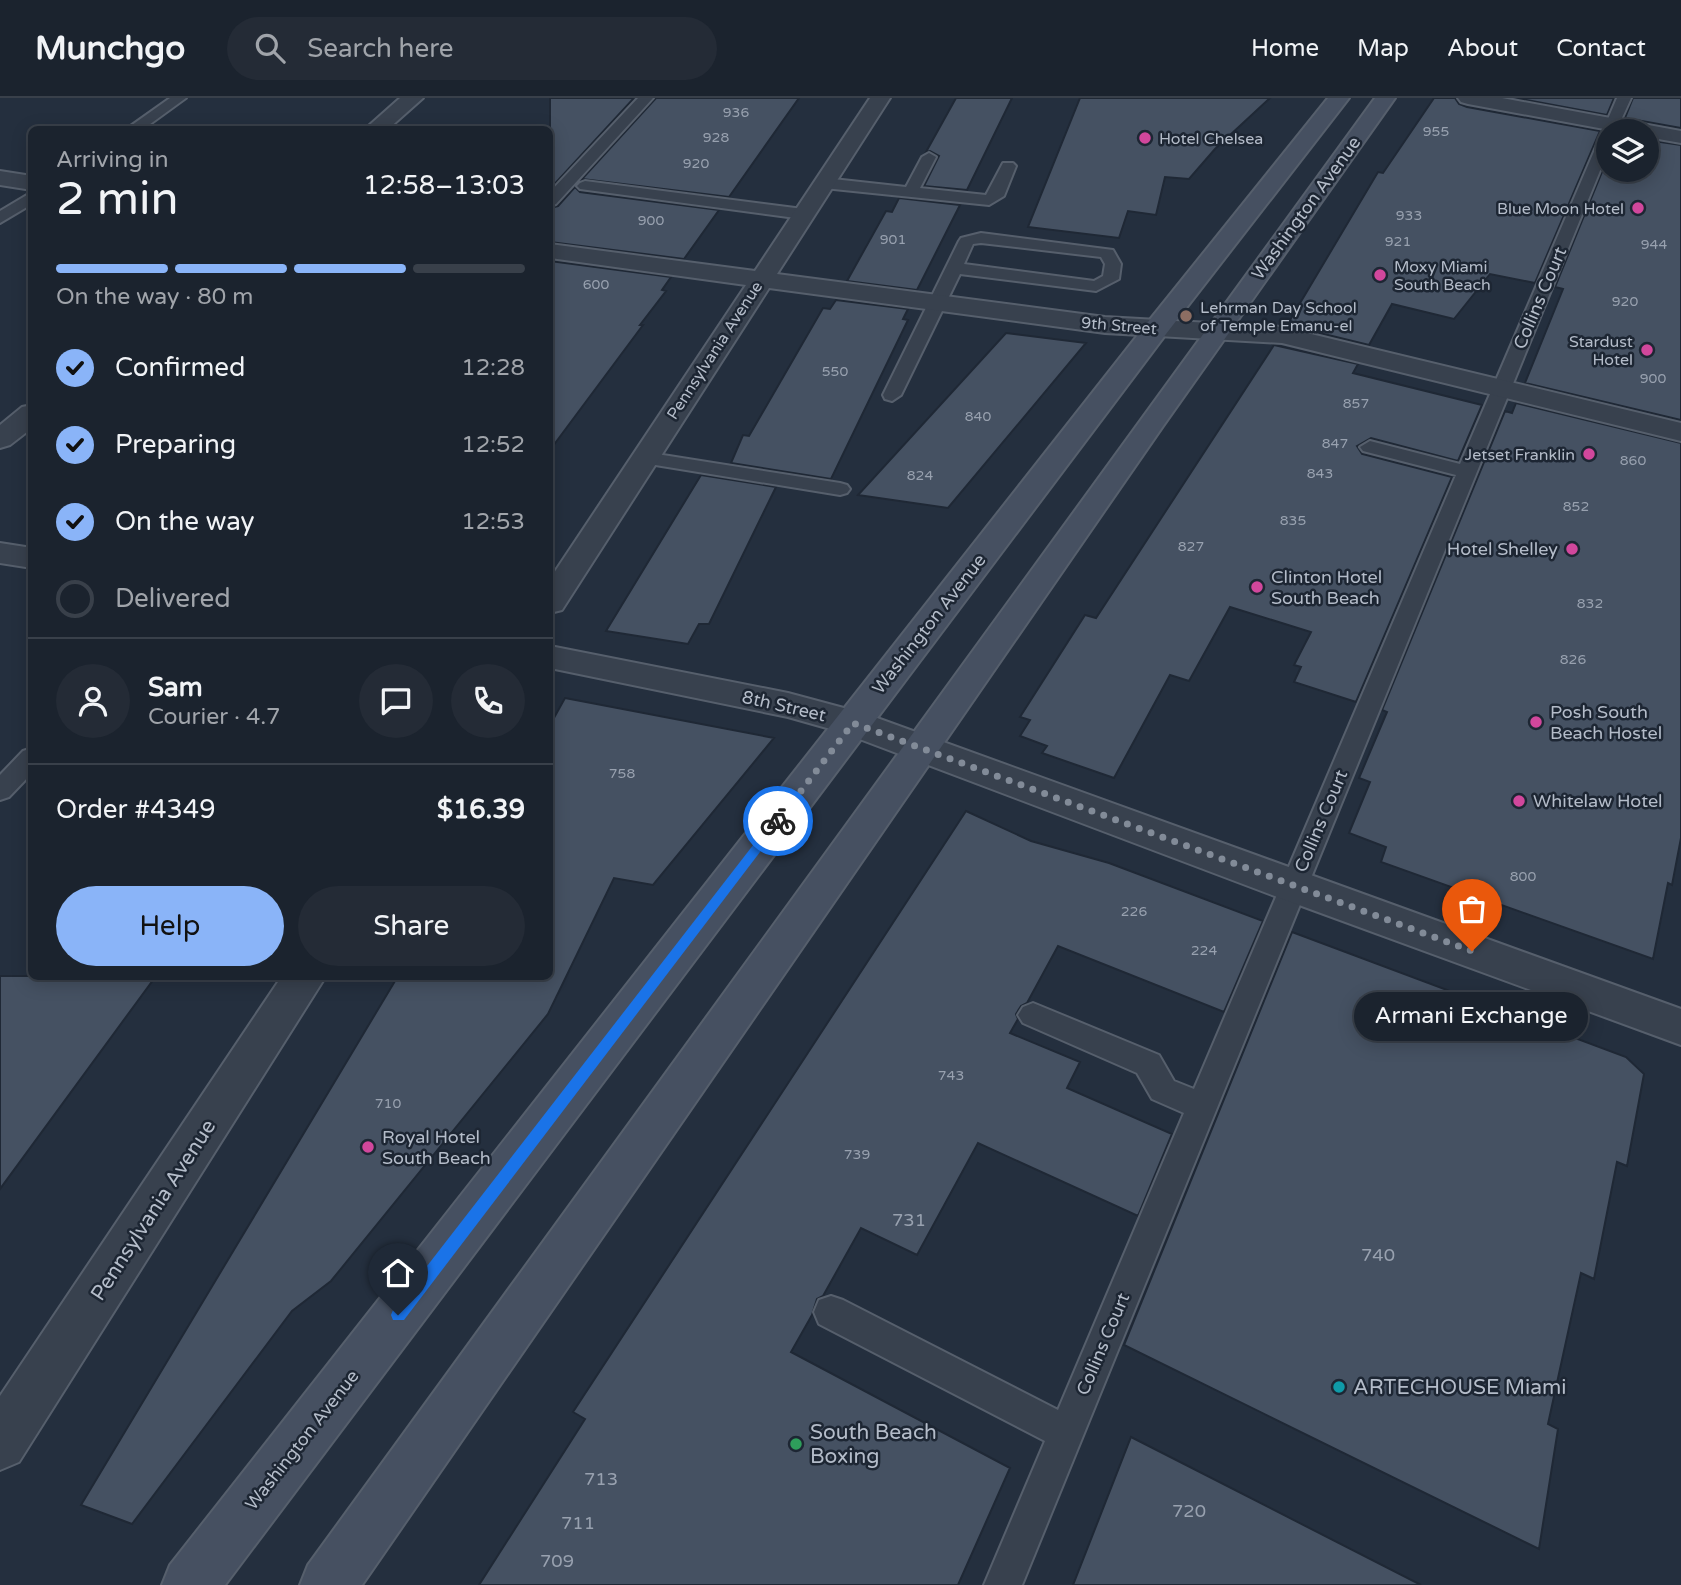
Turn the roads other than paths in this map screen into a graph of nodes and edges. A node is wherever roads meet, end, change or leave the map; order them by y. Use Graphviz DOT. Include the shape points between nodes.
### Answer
graph roads {
  1 [pos="179,98"];
  2 [pos="413,98"];
  3 [pos="646,98"];
  4 [pos="880,98"];
  5 [pos="1339,98"];
  6 [pos="1385,98"];
  7 [pos="1468,98"];
  8 [pos="1624,98"];
  9 [pos="1615,119"];
  10 [pos="138,126"];
  11 [pos="379,126"];
  12 [pos="1596,127"];
  13 [pos="1659,135"];
  14 [pos="1681,137"];
  15 [pos="929,157"];
  16 [pos="1596,164"];
  17 [pos="1008,166"];
  18 [pos="0,178"];
  19 [pos="28,182"];
  20 [pos="824,183"];
  21 [pos="585,187"];
  22 [pos="910,193"];
  23 [pos="553,198"];
  24 [pos="28,200"];
  25 [pos="803,214"];
  26 [pos="0,218"];
  27 [pos="553,251"];
  28 [pos="954,268"];
  29 [pos="761,279"];
  30 [pos="939,303"];
  31 [pos="1157,328"];
  32 [pos="1217,331"];
  33 [pos="1502,389"];
  34 [pos="892,395"];
  35 [pos="28,416"];
  36 [pos="1681,432"];
  37 [pos="0,439"];
  38 [pos="1370,447"];
  39 [pos="644,458"];
  40 [pos="1467,472"];
  41 [pos="840,489"];
  42 [pos="0,552"];
  43 [pos="28,557"];
  44 [pos="553,598"];
  45 [pos="553,658"];
  46 [pos="853,723"];
  47 [pos="921,748"];
  48 [pos="28,761"];
  49 [pos="0,791"];
  50 [pos="1294,887"];
  51 [pos="302,980"];
  52 [pos="1033,1015"];
  53 [pos="1681,1027"];
  54 [pos="1202,1106"];
  55 [pos="831,1312"];
  56 [pos="1066,1433"];
  57 [pos="0,1443"];
  58 [pos="190,1585"];
  59 [pos="328,1585"];
  60 [pos="1003,1585"];
  1 -- 10 [label="lane"];
  2 -- 11 [label="street"];
  3 -- 23 [label="lane"];
  4 -- 20 [label="street, Pennsylvania Avenue"];
  5 -- 31 [label="main road, Washington Avenue"];
  6 -- 32 [label="main road, Washington Avenue"];
  7 -- 12 [label="street"];
  8 -- 9 [label="lane, Collins Court"];
  13 -- 14 [label="street"];
  15 -- 22 [label="lane"];
  16 -- 33 [label="lane, Collins Court"];
  17 -- 22 [label="lane" via="996,196 989,200"];
  18 -- 19 [label="street"];
  20 -- 22 [label="lane"];
  20 -- 25 [label="street, Pennsylvania Avenue"];
  21 -- 25 [label="lane"];
  24 -- 26 [label="lane"];
  25 -- 29 [label="street, Pennsylvania Avenue"];
  27 -- 29 [label="street, 9th Street"];
  28 -- 28 [label="lane" via="967,242 981,237 1107,253 1113,264 1111,279 1096,286"];
  28 -- 30 [label="lane"];
  29 -- 30 [label="street, 9th Street"];
  29 -- 39 [label="street, Pennsylvania Avenue"];
  30 -- 31 [label="street, 9th Street"];
  30 -- 34 [label="lane"];
  31 -- 32 [label="street, 9th Street"];
  31 -- 46 [label="main road, Washington Avenue"];
  32 -- 33 [label="street, 9th Street" via="1282,335"];
  32 -- 47 [label="main road, Washington Avenue"];
  33 -- 36 [label="street, 9th Street"];
  33 -- 40 [label="lane, Collins Court"];
  35 -- 37 [label="street"];
  38 -- 40 [label="lane"];
  39 -- 41 [label="lane"];
  39 -- 44 [label="street, Pennsylvania Avenue"];
  40 -- 50 [label="lane, Collins Court"];
  42 -- 43 [label="street"];
  45 -- 46 [label="street, 8th Street" via="788,705"];
  46 -- 47 [label="street, 8th Street"];
  46 -- 58 [label="main road, Washington Avenue"];
  47 -- 50 [label="street, 8th Street"];
  47 -- 59 [label="main road, Washington Avenue"];
  48 -- 49 [label="lane"];
  50 -- 53 [label="street, 8th Street"];
  50 -- 54 [label="lane, Collins Court"];
  51 -- 57 [label="street, Pennsylvania Avenue"];
  52 -- 54 [label="lane" via="1148,1064 1163,1090"];
  54 -- 56 [label="lane, Collins Court"];
  55 -- 56 [label="lane"];
  56 -- 60 [label="lane, Collins Court"];
}
